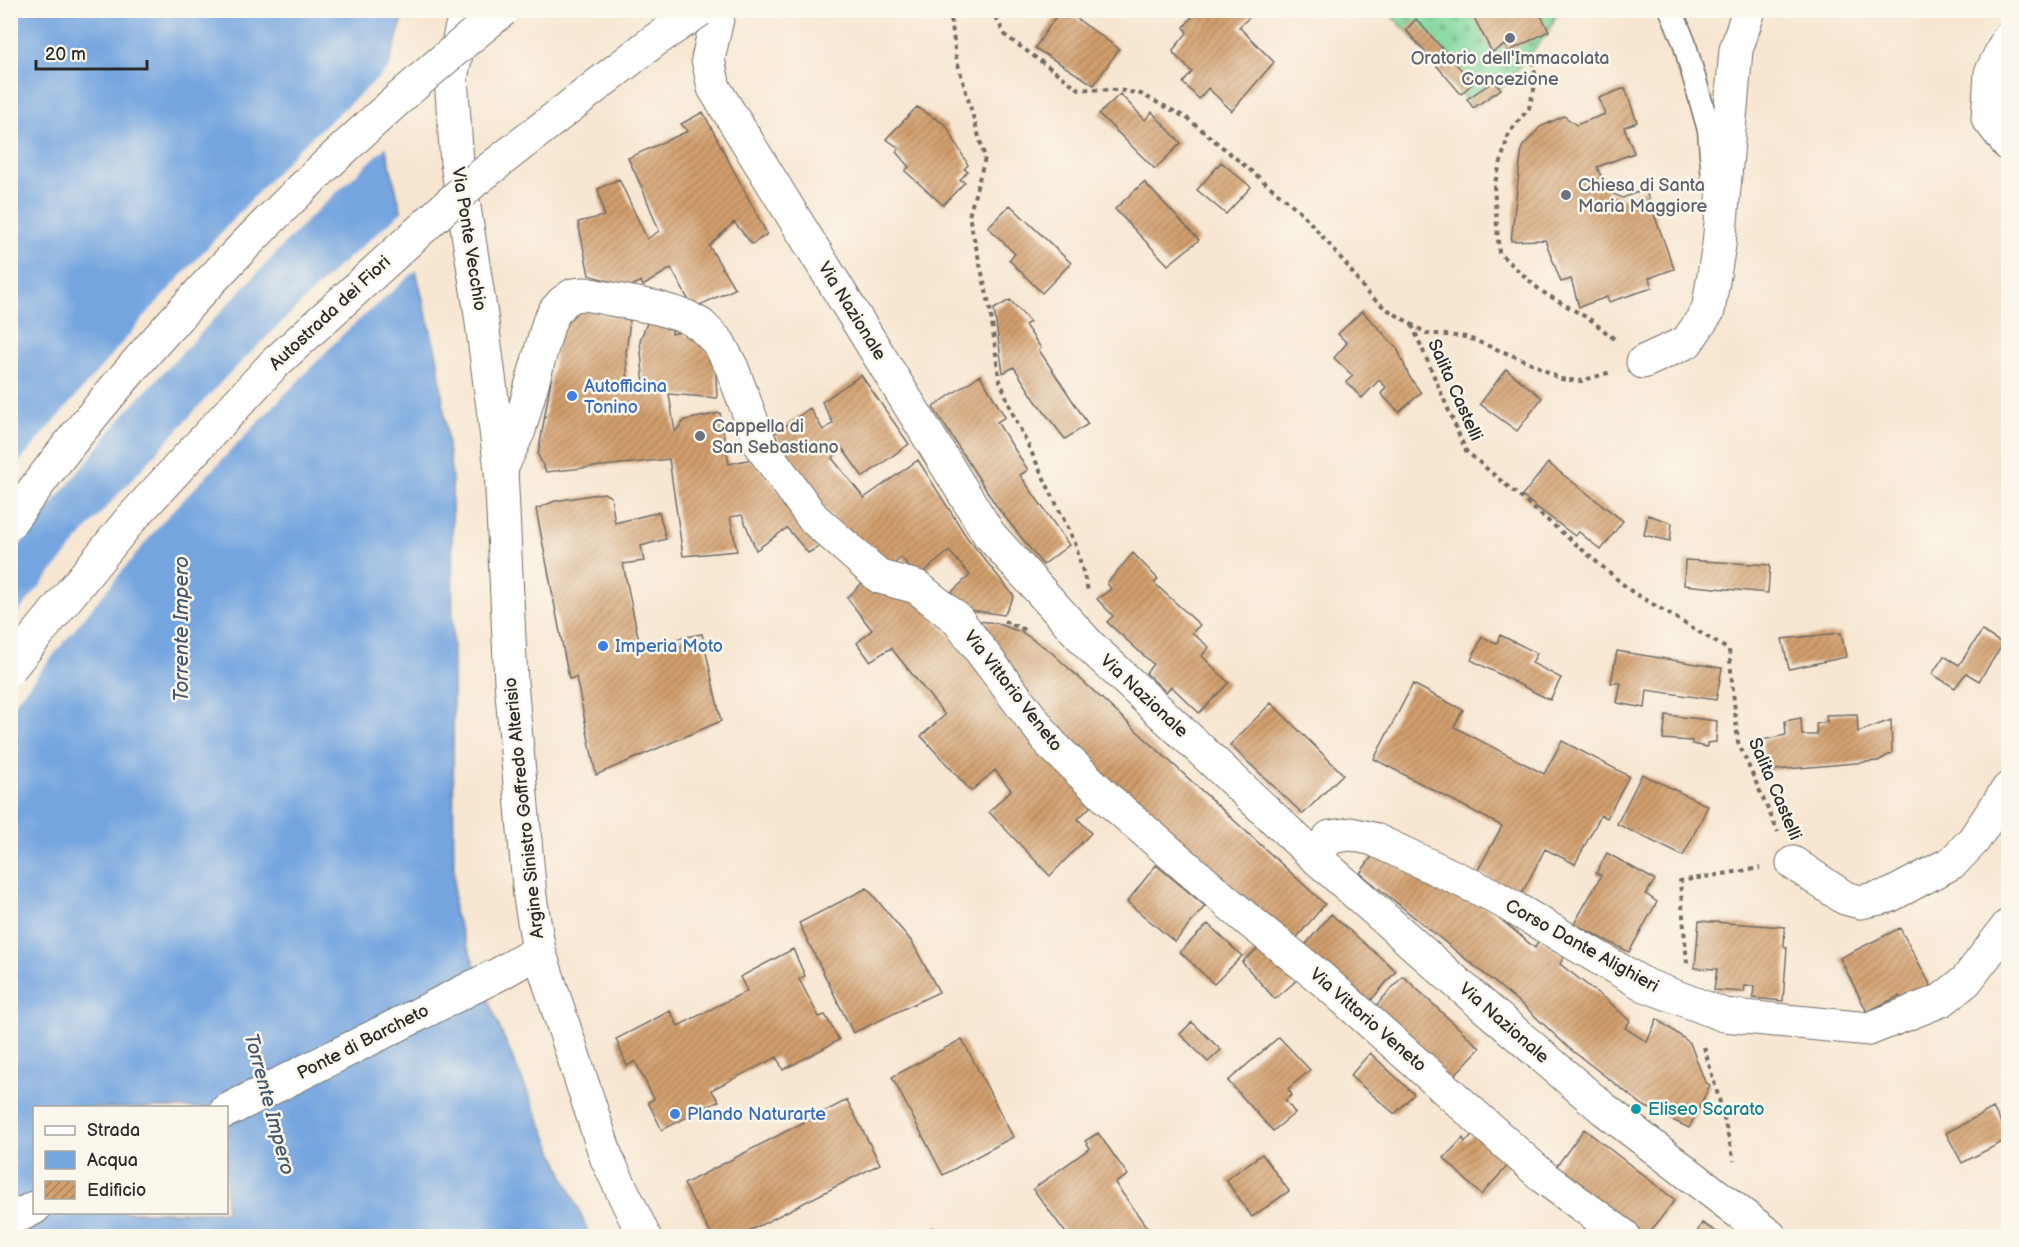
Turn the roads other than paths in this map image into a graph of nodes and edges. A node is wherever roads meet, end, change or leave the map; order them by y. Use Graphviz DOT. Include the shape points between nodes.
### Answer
graph roads {
  1 [pos="469,10"];
  2 [pos="502,10"];
  3 [pos="700,10"];
  4 [pos="719,10"];
  5 [pos="1671,10"];
  6 [pos="1749,10"];
  7 [pos="2008,39"];
  8 [pos="2008,144"];
  9 [pos="1719,245"];
  10 [pos="1643,362"];
  11 [pos="501,469"];
  12 [pos="10,522"];
  13 [pos="10,668"];
  14 [pos="2008,789"];
  15 [pos="1314,856"];
  16 [pos="1792,863"];
  17 [pos="2008,926"];
  18 [pos="539,951"];
  19 [pos="228,1110"];
  20 [pos="33,1208"];
  21 [pos="10,1220"];
  22 [pos="644,1236"];
  23 [pos="1624,1236"];
  24 [pos="1770,1236"];
  1 -- 11 [label="main road, Via Ponte Vecchio" via="451,78 457,163"];
  2 -- 12 [label="main road, bridge" via="295,193 155,341"];
  3 -- 13 [label="main road, Autostrada dei Fiori, bridge" via="654,41 473,182 274,364 130,520"];
  4 -- 15 [label="main road, Via Nazionale" via="708,59 714,88 989,534 1089,645"];
  5 -- 9 [label="lane" via="1709,130"];
  6 -- 9 [label="main road" via="1736,50"];
  7 -- 8 [label="main road" via="1991,73 1988,118"];
  9 -- 10 [label="main road" via="1708,311 1687,342"];
  11 -- 18 [label="main road, Argine Sinistro Goffredo Alterisio" via="510,682 530,897"];
  11 -- 23 [label="main road, Via Vittorio Veneto" via="519,430 549,322 563,302 573,295 585,294 658,308 701,325 719,343 732,368 761,446 813,518 880,577 917,587 962,624 1051,744 1109,800 1322,979 1546,1179"];
  14 -- 16 [label="main road" via="1973,841 1953,862 1889,896 1860,902 1845,898"];
  15 -- 17 [label="main road, Corso Dante Alighieri" via="1330,837 1351,834 1373,839 1490,894 1646,985 1724,1015 1869,1029 1942,1000 1966,981"];
  15 -- 24 [label="main road, Via Nazionale" via="1604,1109"];
  18 -- 19 [label="main road, Ponte di Barcheto"];
  18 -- 22 [label="main road, Argine Sinistro Goffredo Alterisio" via="607,1159"];
  20 -- 21 [label="main road"];
}
